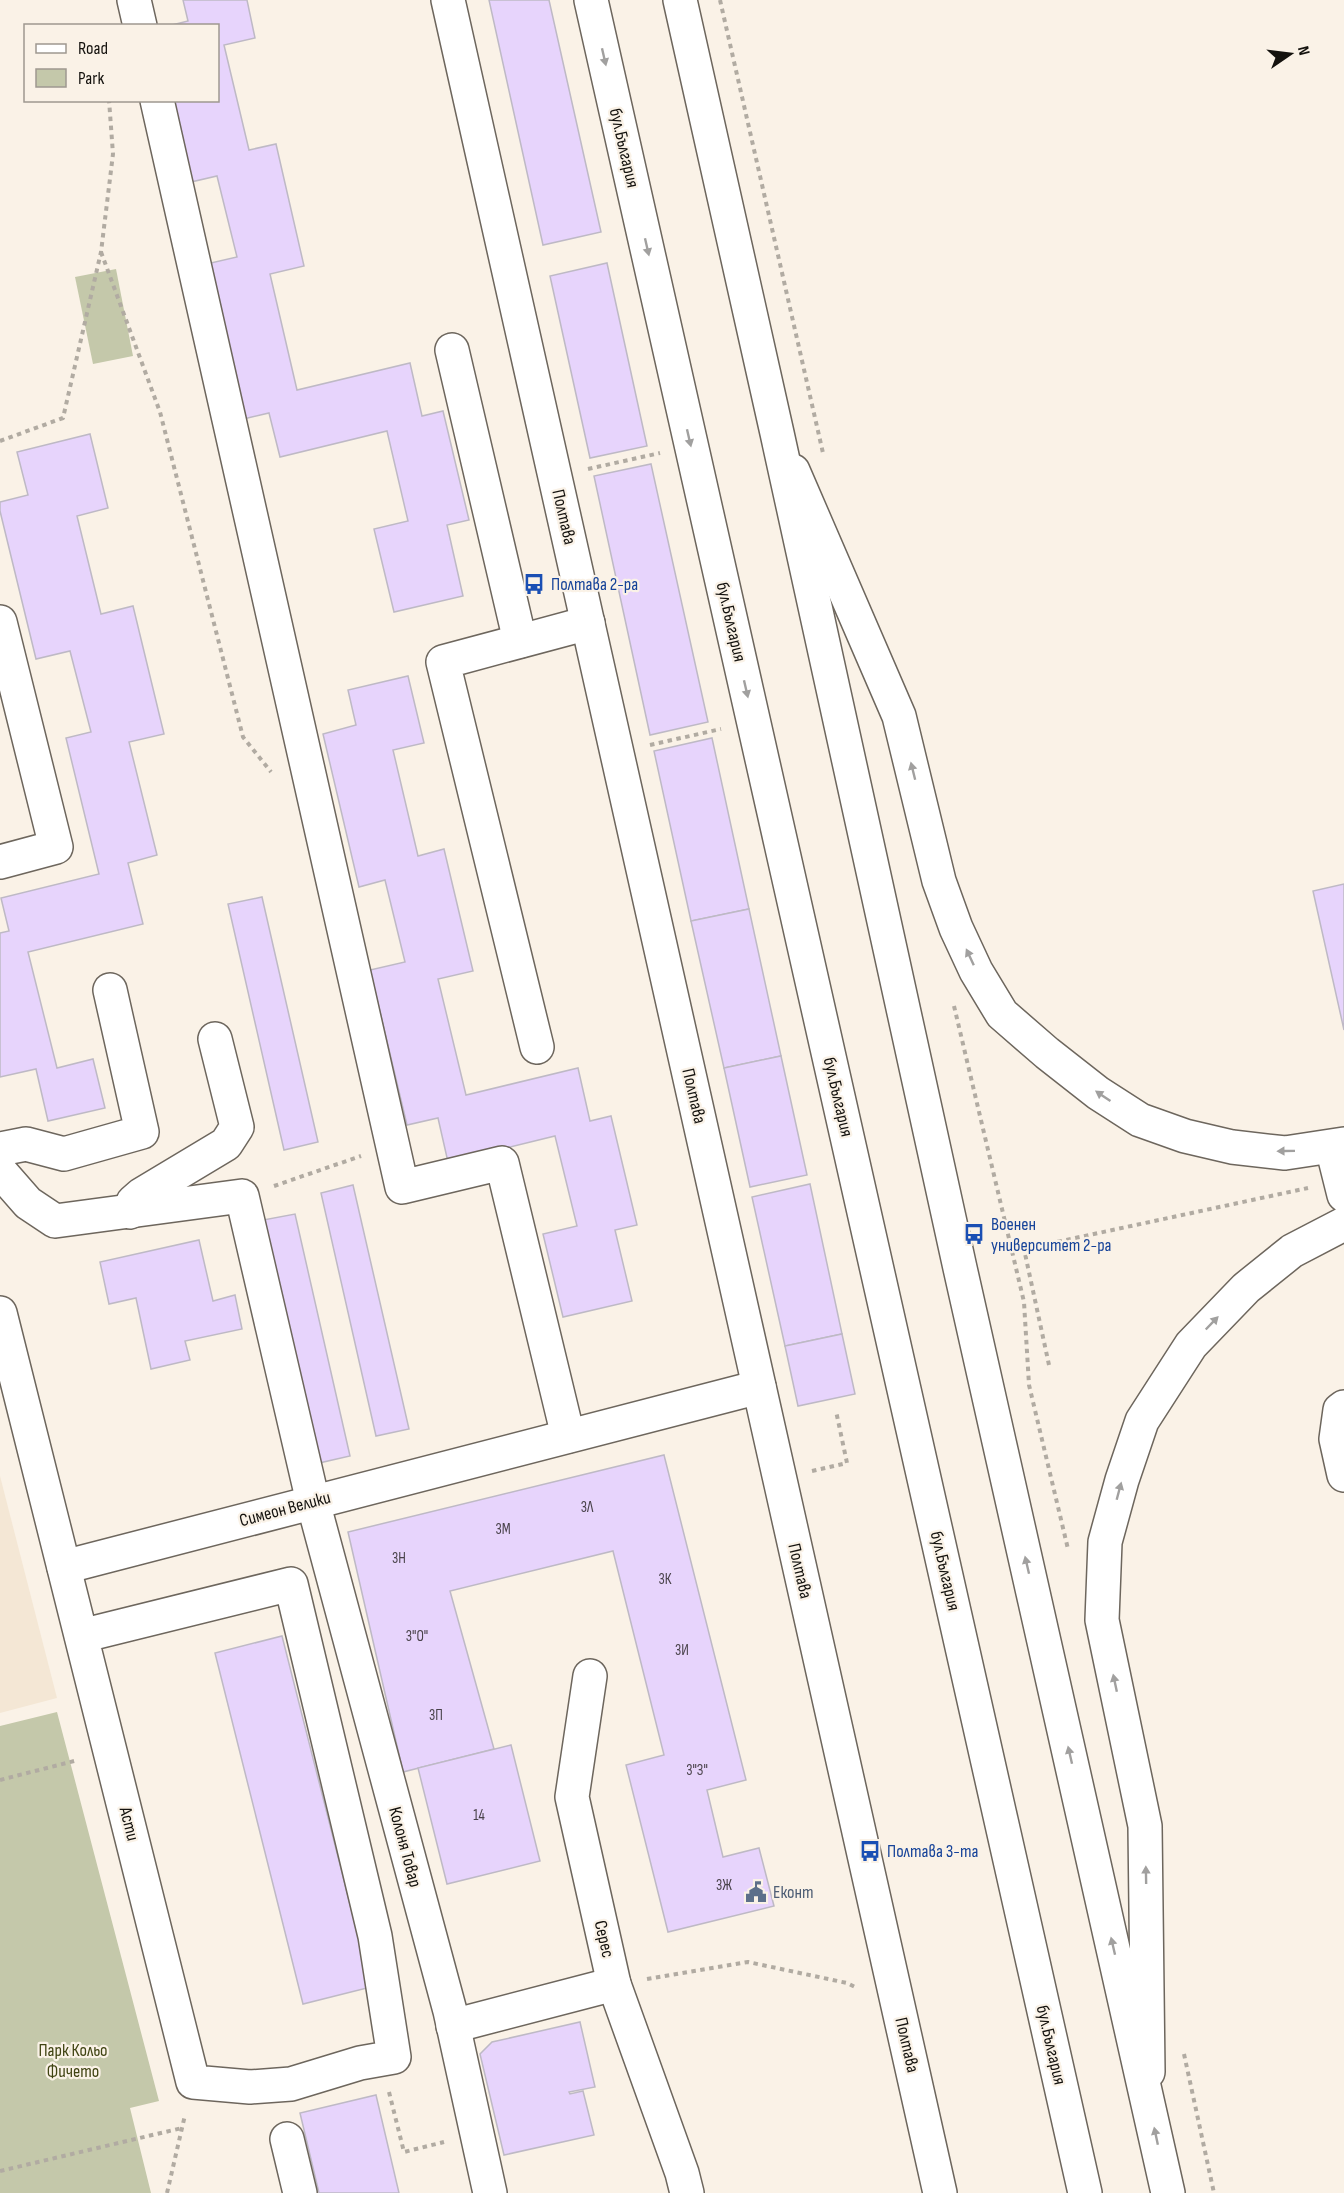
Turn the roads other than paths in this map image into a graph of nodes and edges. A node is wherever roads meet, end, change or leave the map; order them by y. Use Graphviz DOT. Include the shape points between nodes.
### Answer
graph roads {
  1 [pos="134,0"];
  2 [pos="448,0"];
  3 [pos="591,0"];
  4 [pos="680,0"];
  5 [pos="140,24"];
  6 [pos="157,102"];
  7 [pos="452,350"];
  8 [pos="777,433"];
  9 [pos="0,622"];
  10 [pos="588,623"];
  11 [pos="520,641"];
  12 [pos="0,862"];
  13 [pos="110,990"];
  14 [pos="215,1039"];
  15 [pos="537,1047"];
  16 [pos="1338,1146"];
  17 [pos="0,1149"];
  18 [pos="0,1171"];
  19 [pos="1342,1188"];
  20 [pos="130,1212"];
  21 [pos="1344,1224"];
  22 [pos="0,1313"];
  23 [pos="759,1387"];
  24 [pos="1344,1407"];
  25 [pos="568,1436"];
  26 [pos="1344,1475"];
  27 [pos="313,1502"];
  28 [pos="64,1567"];
  29 [pos="81,1636"];
  30 [pos="590,1676"];
  31 [pos="614,1984"];
  32 [pos="453,2026"];
  33 [pos="1148,2101"];
  34 [pos="287,2139"];
  35 [pos="300,2193"];
  36 [pos="490,2193"];
  37 [pos="687,2193"];
  38 [pos="940,2193"];
  39 [pos="1085,2193"];
  40 [pos="1168,2193"];
  1 -- 5 [label="street"];
  2 -- 10 [label="street, Полтава"];
  3 -- 39 [label="street, бул.България, one-way"];
  4 -- 8 [label="street"];
  6 -- 25 [label="street" via="402,1187 502,1163"];
  7 -- 11 [label="street"];
  16 -- 8 [label="street, one-way" via="1285,1153 1232,1147 1140,1120 1098,1093 1002,1014 976,971 939,882 899,716"];
  33 -- 8 [label="street, one-way"];
  9 -- 12 [label="street" via="56,848"];
  10 -- 11 [label="street"];
  10 -- 23 [label="street, Полтава"];
  11 -- 15 [label="street" via="443,662"];
  13 -- 17 [label="street" via="142,1132 64,1154 26,1144"];
  14 -- 20 [label="street" via="237,1127 226,1144 141,1195"];
  16 -- 19 [label="street"];
  18 -- 20 [label="street" via="28,1203 55,1221"];
  20 -- 27 [label="street, Колоня Товар" via="242,1196"];
  33 -- 21 [label="street, one-way" via="1145,1826 1102,1620 1105,1542 1142,1421 1191,1345 1246,1288 1292,1251"];
  22 -- 28 [label="street"];
  23 -- 25 [label="street, Симеон Велики"];
  23 -- 38 [label="street, Полтава"];
  24 -- 26 [label="street" via="1340,1410 1336,1439"];
  25 -- 27 [label="street, Симеон Велики"];
  27 -- 28 [label="street, Симеон Велики"];
  27 -- 32 [label="street, Колоня Товар"];
  28 -- 29 [label="street, Асти"];
  29 -- 29 [label="street, Асти" via="193,2082 250,2087 291,2084 360,2062 394,2057 375,1936 291,1584"];
  30 -- 31 [label="street, Серес" via="572,1797"];
  31 -- 32 [label="street"];
  31 -- 37 [label="street, Серес"];
  32 -- 36 [label="street, Колоня Товар"];
  40 -- 33 [label="street, one-way"];
  34 -- 35 [label="street"];
}
